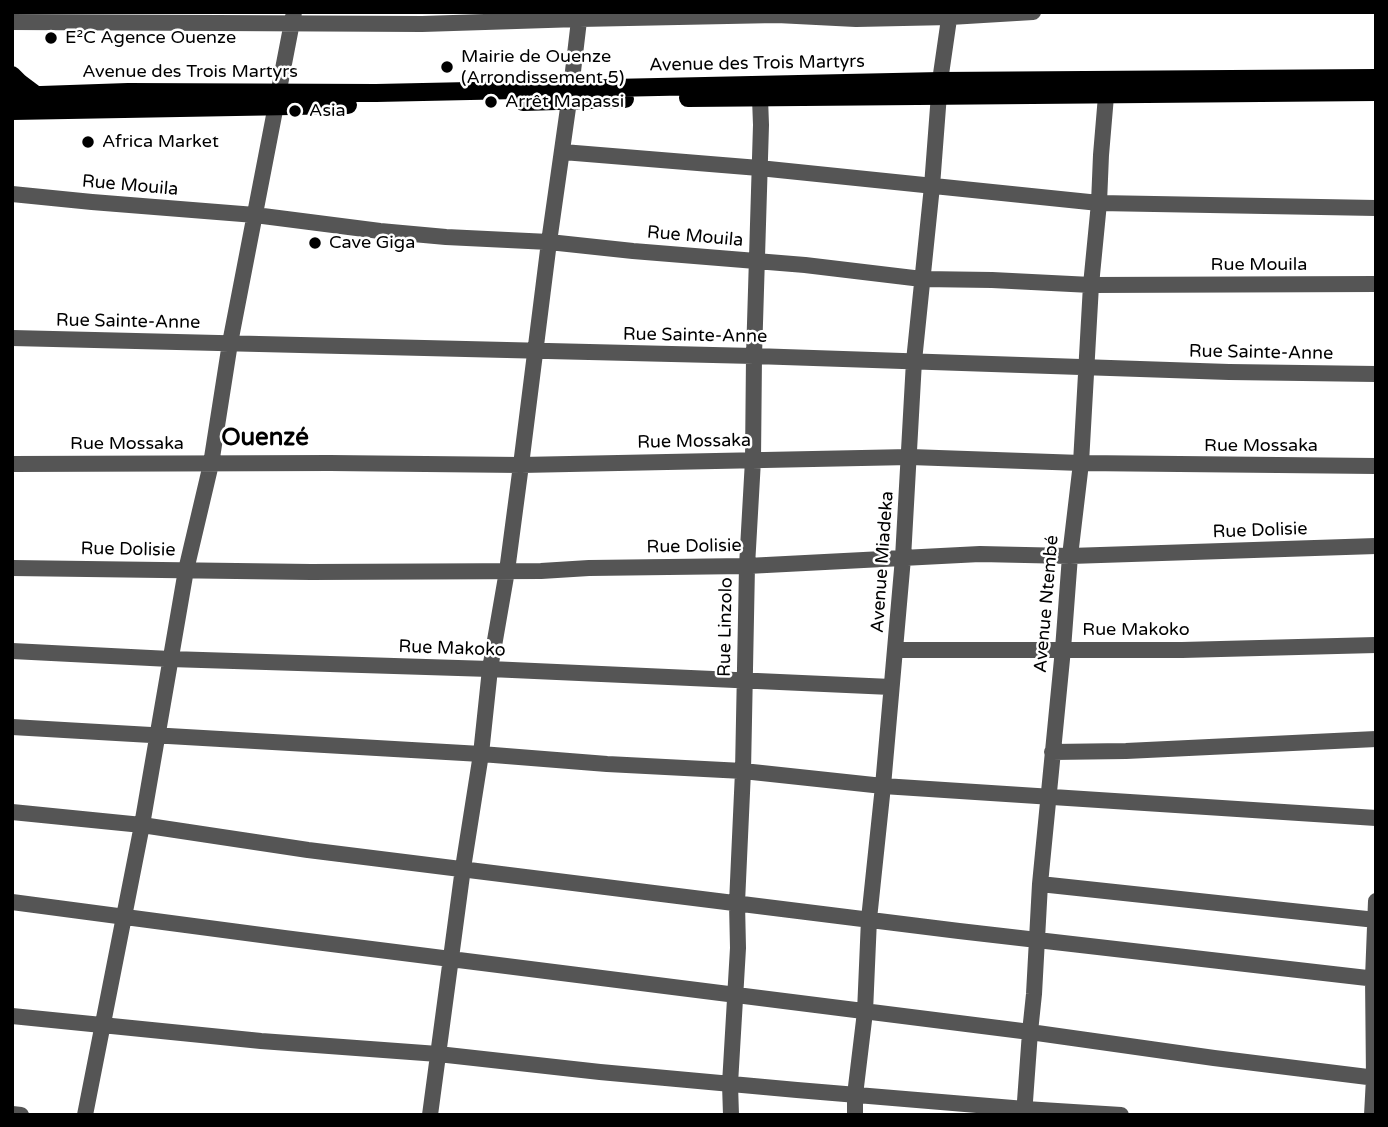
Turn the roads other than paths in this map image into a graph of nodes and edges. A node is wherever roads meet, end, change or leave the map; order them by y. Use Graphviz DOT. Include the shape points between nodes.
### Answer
graph roads {
  1 [pos="1034,12"];
  2 [pos="777,14"];
  3 [pos="580,15"];
  4 [pos="950,15"];
  5 [pos="292,18"];
  6 [pos="12,22"];
  7 [pos="12,75"];
  8 [pos="1376,78"];
  9 [pos="940,89"];
  10 [pos="1376,92"];
  11 [pos="36,95"];
  12 [pos="570,95"];
  13 [pos="12,96"];
  14 [pos="1106,96"];
  15 [pos="760,98"];
  16 [pos="276,99"];
  17 [pos="12,111"];
  18 [pos="563,152"];
  19 [pos="759,168"];
  20 [pos="932,186"];
  21 [pos="12,194"];
  22 [pos="1099,203"];
  23 [pos="1376,208"];
  24 [pos="255,215"];
  25 [pos="550,242"];
  26 [pos="757,261"];
  27 [pos="922,279"];
  28 [pos="1376,284"];
  29 [pos="1091,285"];
  30 [pos="12,338"];
  31 [pos="230,343"];
  32 [pos="536,351"];
  33 [pos="754,356"];
  34 [pos="914,361"];
  35 [pos="1087,368"];
  36 [pos="1376,374"];
  37 [pos="910,457"];
  38 [pos="753,460"];
  39 [pos="1081,463"];
  40 [pos="12,464"];
  41 [pos="211,464"];
  42 [pos="522,465"];
  43 [pos="1376,466"];
  44 [pos="1376,546"];
  45 [pos="1070,556"];
  46 [pos="903,558"];
  47 [pos="747,566"];
  48 [pos="12,568"];
  49 [pos="186,570"];
  50 [pos="507,571"];
  51 [pos="1376,645"];
  52 [pos="1063,649"];
  53 [pos="895,650"];
  54 [pos="12,651"];
  55 [pos="170,659"];
  56 [pos="490,669"];
  57 [pos="745,680"];
  58 [pos="891,687"];
  59 [pos="12,727"];
  60 [pos="158,735"];
  61 [pos="1376,738"];
  62 [pos="1052,752"];
  63 [pos="481,754"];
  64 [pos="743,771"];
  65 [pos="883,786"];
  66 [pos="1049,796"];
  67 [pos="12,812"];
  68 [pos="1376,818"];
  69 [pos="142,825"];
  70 [pos="463,869"];
  71 [pos="1040,884"];
  72 [pos="1376,901"];
  73 [pos="12,902"];
  74 [pos="737,902"];
  75 [pos="123,917"];
  76 [pos="869,919"];
  77 [pos="1375,920"];
  78 [pos="1036,940"];
  79 [pos="452,959"];
  80 [pos="1374,979"];
  81 [pos="736,995"];
  82 [pos="865,1012"];
  83 [pos="12,1016"];
  84 [pos="103,1024"];
  85 [pos="1030,1032"];
  86 [pos="439,1054"];
  87 [pos="1375,1078"];
  88 [pos="730,1083"];
  89 [pos="855,1095"];
  90 [pos="1024,1112"];
  91 [pos="12,1114"];
  92 [pos="21,1115"];
  93 [pos="85,1115"];
  94 [pos="430,1115"];
  95 [pos="731,1115"];
  96 [pos="855,1115"];
  97 [pos="1121,1115"];
  98 [pos="1372,1115"];
  1 -- 4 [label="street"];
  2 -- 3 [label="street"];
  2 -- 4 [label="street" via="856,19"];
  3 -- 5 [label="street" via="422,24"];
  3 -- 12 [label="street"];
  4 -- 9 [label="street, Avenue Miadeka"];
  5 -- 6 [label="street"];
  5 -- 16 [label="street"];
  7 -- 11 [label="main road"];
  8 -- 9 [label="main road, Avenue des Trois Martyrs"];
  9 -- 12 [label="main road, Avenue des Trois Martyrs"];
  9 -- 14 [label="main road, Avenue des Trois Martyrs"];
  9 -- 15 [label="main road, Avenue des Trois Martyrs"];
  9 -- 20 [label="street, Avenue Miadeka"];
  10 -- 14 [label="main road, Avenue des Trois Martyrs"];
  11 -- 13 [label="main road, Avenue des Trois Martyrs"];
  11 -- 16 [label="main road, Avenue des Trois Martyrs" via="128,92"];
  12 -- 15 [label="main road, Avenue des Trois Martyrs"];
  12 -- 16 [label="main road, Avenue des Trois Martyrs" via="376,93"];
  12 -- 18 [label="street"];
  14 -- 22 [label="street, Avenue Ntembé"];
  15 -- 19 [label="street, Rue Linzolo"];
  16 -- 17 [label="main road, Avenue des Trois Martyrs"];
  16 -- 24 [label="street"];
  18 -- 19 [label="street"];
  18 -- 25 [label="street"];
  19 -- 20 [label="street"];
  19 -- 26 [label="street, Rue Linzolo"];
  20 -- 22 [label="street"];
  20 -- 27 [label="street, Avenue Miadeka"];
  21 -- 24 [label="street, Rue Mouila"];
  22 -- 23 [label="street"];
  22 -- 29 [label="street, Avenue Ntembé"];
  24 -- 25 [label="street, Rue Mouila" via="380,231"];
  24 -- 31 [label="street"];
  25 -- 26 [label="street, Rue Mouila"];
  25 -- 32 [label="street"];
  26 -- 27 [label="street, Rue Mouila"];
  26 -- 33 [label="street, Rue Linzolo"];
  27 -- 29 [label="street, Rue Mouila"];
  27 -- 34 [label="street, Avenue Miadeka"];
  28 -- 29 [label="street, Rue Mouila"];
  29 -- 35 [label="street, Avenue Ntembé"];
  30 -- 31 [label="street, Rue Sainte-Anne"];
  31 -- 32 [label="street, Rue Sainte-Anne"];
  31 -- 41 [label="street"];
  32 -- 33 [label="street, Rue Sainte-Anne"];
  32 -- 42 [label="street"];
  33 -- 34 [label="street, Rue Sainte-Anne"];
  33 -- 38 [label="street, Rue Linzolo"];
  34 -- 35 [label="street, Rue Sainte-Anne"];
  34 -- 37 [label="street, Avenue Miadeka"];
  35 -- 36 [label="street, Rue Sainte-Anne"];
  35 -- 39 [label="street, Avenue Ntembé"];
  37 -- 38 [label="street, Rue Mossaka"];
  37 -- 39 [label="street, Rue Mossaka"];
  37 -- 46 [label="street, Avenue Miadeka"];
  38 -- 42 [label="street, Rue Mossaka"];
  38 -- 47 [label="street, Rue Linzolo"];
  39 -- 43 [label="street, Rue Mossaka"];
  39 -- 45 [label="street, Avenue Ntembé"];
  40 -- 41 [label="street, Rue Mossaka"];
  41 -- 42 [label="street, Rue Mossaka"];
  41 -- 49 [label="street"];
  42 -- 50 [label="street"];
  44 -- 45 [label="street, Rue Dolisie"];
  45 -- 46 [label="street, Rue Dolisie"];
  45 -- 52 [label="street, Avenue Ntembé"];
  46 -- 47 [label="street, Rue Dolisie"];
  46 -- 53 [label="street, Avenue Miadeka"];
  47 -- 50 [label="street, Rue Dolisie"];
  47 -- 57 [label="street, Rue Linzolo"];
  48 -- 49 [label="street, Rue Dolisie"];
  49 -- 50 [label="street, Rue Dolisie"];
  49 -- 55 [label="street"];
  50 -- 56 [label="street"];
  51 -- 52 [label="street, Rue Makoko"];
  52 -- 53 [label="street, Rue Makoko"];
  52 -- 62 [label="street, Avenue Ntembé"];
  53 -- 58 [label="street, Avenue Miadeka"];
  54 -- 55 [label="street, Rue Makoko"];
  55 -- 56 [label="street, Rue Makoko"];
  55 -- 60 [label="street"];
  56 -- 57 [label="street, Rue Makoko"];
  56 -- 63 [label="street"];
  57 -- 58 [label="street, Rue Makoko"];
  57 -- 64 [label="street, Rue Linzolo"];
  58 -- 65 [label="street, Avenue Miadeka"];
  59 -- 60 [label="street"];
  60 -- 63 [label="street"];
  60 -- 69 [label="street"];
  61 -- 62 [label="street"];
  62 -- 66 [label="street, Avenue Ntembé"];
  63 -- 64 [label="street"];
  63 -- 70 [label="street"];
  64 -- 65 [label="street"];
  64 -- 74 [label="street, Rue Linzolo"];
  65 -- 66 [label="street"];
  65 -- 76 [label="street, Avenue Miadeka"];
  66 -- 68 [label="street"];
  66 -- 71 [label="street, Avenue Ntembé"];
  67 -- 69 [label="street"];
  69 -- 70 [label="street"];
  69 -- 75 [label="street"];
  70 -- 74 [label="street"];
  70 -- 79 [label="street"];
  71 -- 77 [label="street"];
  71 -- 78 [label="street, Avenue Ntembé"];
  72 -- 77 [label="street"];
  73 -- 75 [label="street"];
  74 -- 76 [label="street"];
  74 -- 81 [label="street, Rue Linzolo"];
  75 -- 79 [label="street"];
  75 -- 84 [label="street"];
  76 -- 78 [label="street"];
  76 -- 82 [label="street, Avenue Miadeka"];
  77 -- 80 [label="street"];
  78 -- 80 [label="street"];
  78 -- 85 [label="street, Avenue Ntembé"];
  79 -- 81 [label="street"];
  79 -- 86 [label="street"];
  80 -- 87 [label="street"];
  81 -- 82 [label="street"];
  81 -- 88 [label="street, Rue Linzolo"];
  82 -- 85 [label="street"];
  82 -- 89 [label="street, Avenue Miadeka"];
  83 -- 84 [label="street"];
  84 -- 86 [label="street"];
  84 -- 93 [label="street"];
  85 -- 87 [label="street"];
  85 -- 90 [label="street, Avenue Ntembé"];
  86 -- 88 [label="street"];
  86 -- 94 [label="street"];
  87 -- 98 [label="street"];
  88 -- 89 [label="street"];
  88 -- 95 [label="street, Rue Linzolo"];
  89 -- 90 [label="street"];
  89 -- 96 [label="street, Avenue Miadeka"];
  90 -- 97 [label="street"];
  91 -- 92 [label="street"];
}
